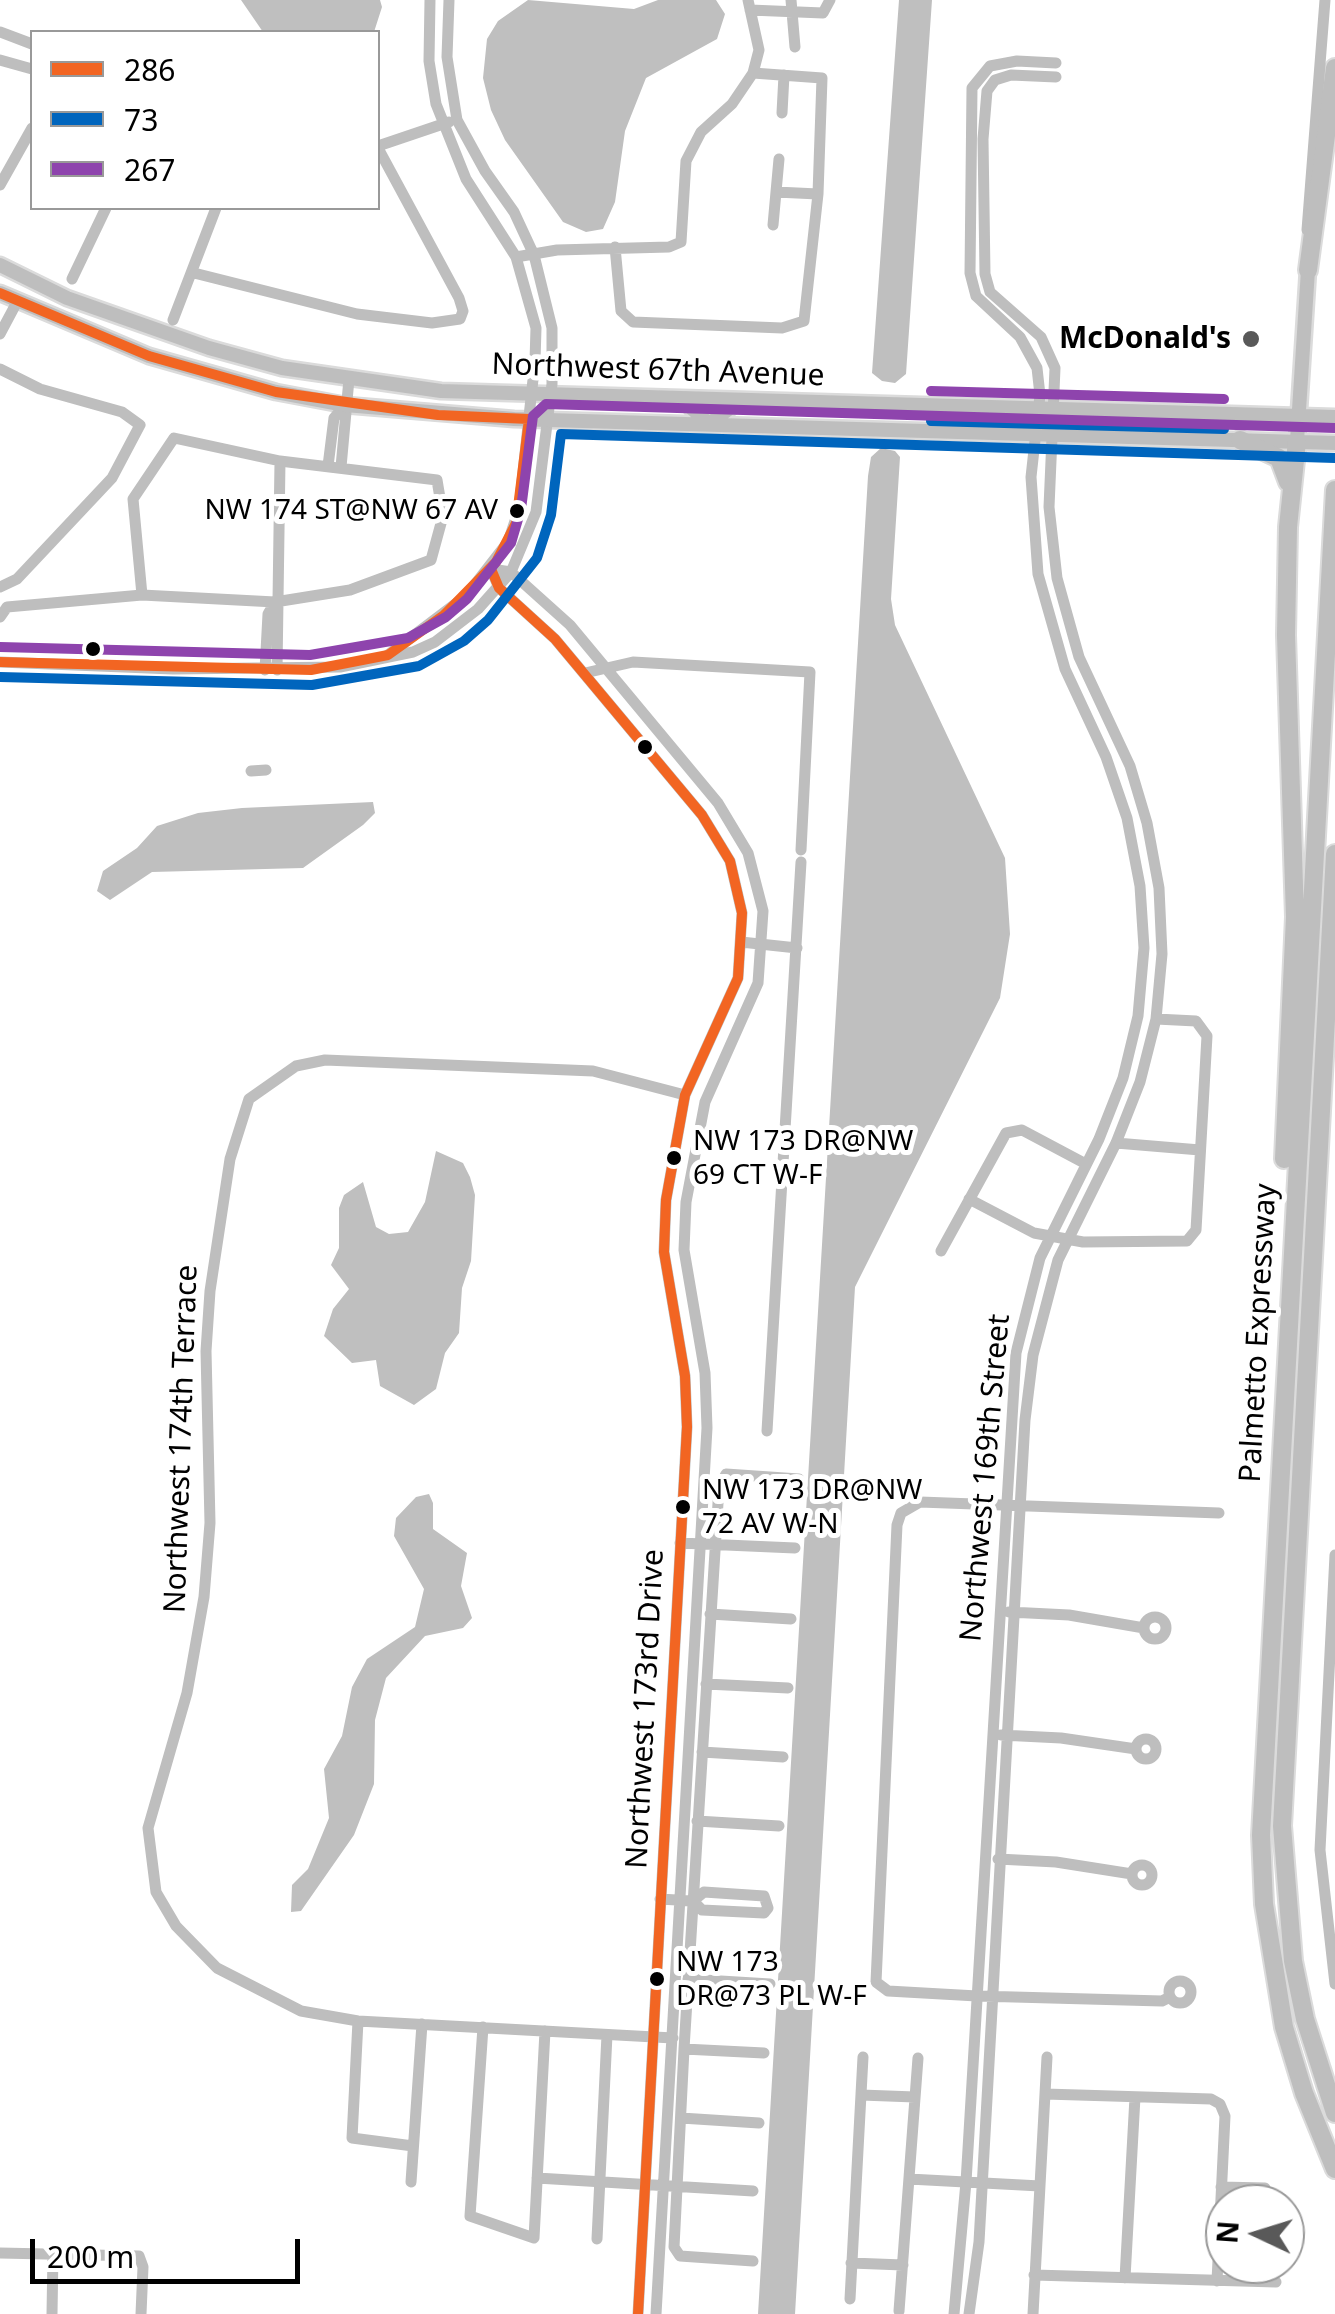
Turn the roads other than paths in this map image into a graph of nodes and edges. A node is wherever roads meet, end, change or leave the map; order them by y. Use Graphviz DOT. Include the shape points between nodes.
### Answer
graph roads {
  1 [pos="430,0"];
  2 [pos="449,0"];
  3 [pos="1326,0"];
  4 [pos="829,4"];
  5 [pos="749,5"];
  6 [pos="791,6"];
  7 [pos="0,32"];
  8 [pos="30,43"];
  9 [pos="795,47"];
  10 [pos="0,60"];
  11 [pos="30,68"];
  12 [pos="1335,68"];
  13 [pos="1056,70"];
  14 [pos="753,73"];
  15 [pos="784,76"];
  16 [pos="782,112"];
  17 [pos="457,120"];
  18 [pos="443,124"];
  19 [pos="30,132"];
  20 [pos="380,146"];
  21 [pos="380,151"];
  22 [pos="779,160"];
  23 [pos="0,185"];
  24 [pos="776,192"];
  25 [pos="818,194"];
  26 [pos="105,210"];
  27 [pos="215,210"];
  28 [pos="773,225"];
  29 [pos="614,246"];
  30 [pos="534,256"];
  31 [pos="516,258"];
  32 [pos="0,264"];
  33 [pos="1308,270"];
  34 [pos="194,274"];
  35 [pos="22,276"];
  36 [pos="72,278"];
  37 [pos="6,300"];
  38 [pos="173,320"];
  39 [pos="0,334"];
  40 [pos="536,336"];
  41 [pos="552,336"];
  42 [pos="0,369"];
  43 [pos="350,380"];
  44 [pos="550,394"];
  45 [pos="533,395"];
  46 [pos="682,399"];
  47 [pos="740,401"];
  48 [pos="345,406"];
  49 [pos="1046,409"];
  50 [pos="1298,416"];
  51 [pos="1335,418"];
  52 [pos="530,419"];
  53 [pos="548,420"];
  54 [pos="709,424"];
  55 [pos="1034,436"];
  56 [pos="1050,437"];
  57 [pos="1240,440"];
  58 [pos="1297,441"];
  59 [pos="1335,443"];
  60 [pos="280,461"];
  61 [pos="328,466"];
  62 [pos="342,468"];
  63 [pos="1335,490"];
  64 [pos="1290,498"];
  65 [pos="491,569"];
  66 [pos="511,572"];
  67 [pos="0,587"];
  68 [pos="499,588"];
  69 [pos="142,595"];
  70 [pos="275,602"];
  71 [pos="0,617"];
  72 [pos="388,655"];
  73 [pos="0,662"];
  74 [pos="607,668"];
  75 [pos="271,670"];
  76 [pos="585,673"];
  77 [pos="266,770"];
  78 [pos="251,771"];
  79 [pos="1144,811"];
  80 [pos="1127,818"];
  81 [pos="1335,854"];
  82 [pos="741,942"];
  83 [pos="761,943"];
  84 [pos="797,948"];
  85 [pos="1144,948"];
  86 [pos="1162,954"];
  87 [pos="1156,1019"];
  88 [pos="1335,1026"];
  89 [pos="1323,1072"];
  90 [pos="686,1095"];
  91 [pos="1116,1143"];
  92 [pos="1200,1150"];
  93 [pos="1086,1164"];
  94 [pos="969,1199"];
  95 [pos="665,1225"];
  96 [pos="685,1226"];
  97 [pos="1049,1236"];
  98 [pos="1067,1239"];
  99 [pos="941,1251"];
  100 [pos="1287,1324"];
  101 [pos="767,1430"];
  102 [pos="799,1479"];
  103 [pos="1013,1506"];
  104 [pos="1219,1513"];
  105 [pos="680,1543"];
  106 [pos="700,1544"];
  107 [pos="716,1544"];
  108 [pos="795,1548"];
  109 [pos="1335,1555"];
  110 [pos="1335,1566"];
  111 [pos="999,1612"];
  112 [pos="1015,1612"];
  113 [pos="710,1614"];
  114 [pos="791,1619"];
  115 [pos="1144,1628"];
  116 [pos="706,1684"];
  117 [pos="788,1688"];
  118 [pos="992,1734"];
  119 [pos="1008,1735"];
  120 [pos="1136,1749"];
  121 [pos="702,1752"];
  122 [pos="783,1757"];
  123 [pos="698,1822"];
  124 [pos="779,1826"];
  125 [pos="984,1859"];
  126 [pos="1000,1860"];
  127 [pos="1132,1874"];
  128 [pos="660,1899"];
  129 [pos="687,1901"];
  130 [pos="688,1979"];
  131 [pos="770,1984"];
  132 [pos="1335,1984"];
  133 [pos="977,1996"];
  134 [pos="992,1996"];
  135 [pos="1170,1998"];
  136 [pos="358,2021"];
  137 [pos="422,2024"];
  138 [pos="483,2028"];
  139 [pos="545,2031"];
  140 [pos="607,2035"];
  141 [pos="654,2037"];
  142 [pos="674,2038"];
  143 [pos="684,2049"];
  144 [pos="764,2053"];
  145 [pos="1047,2057"];
  146 [pos="863,2058"];
  147 [pos="918,2058"];
  148 [pos="1045,2094"];
  149 [pos="862,2095"];
  150 [pos="1135,2097"];
  151 [pos="915,2098"];
  152 [pos="1335,2113"];
  153 [pos="681,2118"];
  154 [pos="759,2123"];
  155 [pos="414,2146"];
  156 [pos="1335,2168"];
  157 [pos="537,2178"];
  158 [pos="909,2179"];
  159 [pos="411,2182"];
  160 [pos="600,2182"];
  161 [pos="966,2182"];
  162 [pos="982,2183"];
  163 [pos="645,2184"];
  164 [pos="1221,2184"];
  165 [pos="671,2186"];
  166 [pos="1040,2186"];
  167 [pos="754,2191"];
  168 [pos="597,2239"];
  169 [pos="53,2252"];
  170 [pos="0,2253"];
  171 [pos="753,2261"];
  172 [pos="852,2263"];
  173 [pos="903,2265"];
  174 [pos="1034,2275"];
  175 [pos="1125,2278"];
  176 [pos="1205,2281"];
  177 [pos="850,2298"];
  178 [pos="899,2311"];
  179 [pos="52,2314"];
  180 [pos="141,2314"];
  181 [pos="638,2314"];
  182 [pos="656,2314"];
  183 [pos="954,2314"];
  184 [pos="970,2314"];
  185 [pos="1033,2314"];
  1 -- 18 [label="street" via="429,61"];
  2 -- 17 [label="street" via="447,57"];
  3 -- 33 [label="street" via="1306,203"];
  4 -- 6 [label="street" via="822,14"];
  5 -- 6 [label="street"];
  5 -- 14 [label="street" via="758,50"];
  6 -- 9 [label="street"];
  7 -- 8 [label="street"];
  10 -- 11 [label="street"];
  12 -- 33 [label="highway"];
  13 -- 49 [label="street, Northwest 169th Street" via="1017,61 990,66 978,75 969,109 973,287 1031,352"];
  14 -- 15 [label="street"];
  14 -- 29 [label="street" via="732,104 700,132 686,161 681,242"];
  15 -- 16 [label="street"];
  15 -- 25 [label="street" via="822,78"];
  17 -- 18 [label="street"];
  17 -- 30 [label="street"];
  18 -- 20 [label="street"];
  18 -- 31 [label="street" via="466,179"];
  19 -- 23 [label="street"];
  21 -- 34 [label="street" via="459,298 460,319 432,323 358,314"];
  22 -- 24 [label="street"];
  24 -- 25 [label="street"];
  24 -- 28 [label="street"];
  25 -- 29 [label="street" via="804,321 782,328 633,322 622,310"];
  26 -- 36 [label="street"];
  27 -- 34 [label="street"];
  29 -- 30 [label="street"];
  30 -- 31 [label="street"];
  30 -- 41 [label="street"];
  31 -- 40 [label="street"];
  32 -- 35 [label="main road, Northwest 67th Avenue"];
  33 -- 50 [label="main road"];
  34 -- 38 [label="street"];
  35 -- 37 [label="main road"];
  35 -- 43 [label="main road, Northwest 67th Avenue" via="159,334"];
  37 -- 39 [label="street"];
  37 -- 48 [label="main road, Northwest 67th Avenue" via="149,356"];
  40 -- 41 [label="street"];
  40 -- 45 [label="street"];
  41 -- 44 [label="street"];
  42 -- 67 [label="street" via="40,389 122,412 140,425 112,478"];
  43 -- 45 [label="main road, Northwest 67th Avenue"];
  43 -- 48 [label="street"];
  44 -- 45 [label="main road, Northwest 67th Avenue"];
  44 -- 46 [label="main road, Northwest 67th Avenue"];
  44 -- 53 [label="street"];
  45 -- 52 [label="street"];
  46 -- 47 [label="main road, Northwest 67th Avenue"];
  46 -- 54 [label="main road"];
  47 -- 49 [label="main road, Northwest 67th Avenue"];
  47 -- 54 [label="main road"];
  48 -- 52 [label="main road, Northwest 67th Avenue"];
  48 -- 61 [label="street" via="334,418"];
  48 -- 62 [label="street"];
  49 -- 50 [label="main road, Northwest 67th Avenue"];
  49 -- 55 [label="street, Northwest 169th Street"];
  49 -- 56 [label="street, Northwest 169th Street"];
  50 -- 51 [label="main road, Northwest 67th Avenue"];
  50 -- 58 [label="main road"];
  52 -- 53 [label="main road, Northwest 67th Avenue"];
  52 -- 65 [label="street" via="516,523"];
  53 -- 54 [label="main road, Northwest 67th Avenue"];
  53 -- 66 [label="street" via="533,529"];
  54 -- 55 [label="main road, Northwest 67th Avenue"];
  55 -- 56 [label="main road, Northwest 67th Avenue"];
  55 -- 80 [label="street, Northwest 169th Street" via="1031,509 1045,606"];
  56 -- 57 [label="main road, Northwest 67th Avenue"];
  56 -- 79 [label="street, Northwest 169th Street" via="1051,538 1066,616"];
  57 -- 58 [label="main road, Northwest 67th Avenue"];
  57 -- 64 [label="highway" via="1284,463"];
  58 -- 59 [label="main road, Northwest 67th Avenue"];
  58 -- 64 [label="highway"];
  60 -- 61 [label="street"];
  60 -- 69 [label="street" via="174,438 133,499"];
  60 -- 70 [label="street"];
  61 -- 62 [label="street"];
  62 -- 70 [label="street" via="436,480 443,516 431,560 350,590"];
  63 -- 100 [label="highway, Palmetto Expressway"];
  64 -- 100 [label="highway" via="1286,654 1296,917 1281,1242"];
  65 -- 66 [label="street"];
  65 -- 68 [label="street, Northwest 173rd Drive"];
  65 -- 72 [label="street" via="444,615"];
  66 -- 68 [label="street"];
  66 -- 74 [label="street, Northwest 173rd Drive"];
  68 -- 72 [label="street" via="435,642"];
  68 -- 76 [label="street, Northwest 173rd Drive"];
  69 -- 70 [label="street"];
  69 -- 71 [label="street" via="7,607"];
  70 -- 75 [label="street"];
  72 -- 75 [label="street" via="340,667"];
  73 -- 75 [label="street"];
  74 -- 76 [label="street"];
  74 -- 83 [label="street, Northwest 173rd Drive" via="736,828 757,878"];
  74 -- 84 [label="street" via="633,662 810,672"];
  76 -- 82 [label="street, Northwest 173rd Drive" via="719,838 738,884"];
  77 -- 78 [label="street"];
  79 -- 80 [label="street"];
  79 -- 86 [label="street, Northwest 169th Street" via="1159,888"];
  80 -- 85 [label="street, Northwest 169th Street"];
  81 -- 89 [label="highway, Palmetto Expressway"];
  82 -- 83 [label="street"];
  82 -- 90 [label="street, Northwest 173rd Drive" via="738,978"];
  83 -- 84 [label="street"];
  83 -- 96 [label="street, Northwest 173rd Drive" via="758,983 704,1102"];
  84 -- 101 [label="street"];
  85 -- 86 [label="street"];
  85 -- 93 [label="street, Northwest 169th Street" via="1132,1047"];
  86 -- 87 [label="street, Northwest 169th Street"];
  87 -- 91 [label="street, Northwest 169th Street"];
  87 -- 92 [label="street" via="1196,1021 1207,1036"];
  88 -- 89 [label="highway"];
  89 -- 152 [label="highway, Palmetto Expressway" via="1282,1826 1293,1962"];
  90 -- 95 [label="street, Northwest 173rd Drive"];
  90 -- 136 [label="street, Northwest 174th Terrace" via="592,1071 325,1060 296,1066 249,1099 230,1160 210,1291 204,1597 187,1693 148,1828 156,1892 216,1968 302,2011"];
  91 -- 92 [label="street"];
  91 -- 98 [label="street, Northwest 169th Street"];
  92 -- 98 [label="street" via="1196,1230 1187,1241"];
  93 -- 94 [label="street" via="1013,1130"];
  93 -- 97 [label="street, Northwest 169th Street"];
  94 -- 97 [label="street"];
  94 -- 99 [label="street"];
  95 -- 96 [label="street"];
  95 -- 105 [label="street, Northwest 173rd Drive" via="687,1408"];
  96 -- 106 [label="street, Northwest 173rd Drive" via="707,1408"];
  97 -- 98 [label="street"];
  97 -- 103 [label="street, Northwest 169th Street" via="1016,1352"];
  98 -- 103 [label="street, Northwest 169th Street" via="1033,1355"];
  100 -- 156 [label="highway, Palmetto Expressway" via="1262,1751 1263,1886 1284,2027"];
  102 -- 107 [label="street" via="726,1474 719,1487"];
  103 -- 104 [label="street"];
  103 -- 111 [label="street, Northwest 169th Street"];
  103 -- 112 [label="street, Northwest 169th Street"];
  103 -- 133 [label="street" via="910,1506 897,1524 876,1982 888,1991"];
  105 -- 106 [label="street"];
  105 -- 128 [label="street, Northwest 173rd Drive"];
  106 -- 107 [label="street"];
  106 -- 129 [label="street, Northwest 173rd Drive"];
  107 -- 108 [label="street"];
  107 -- 113 [label="street"];
  109 -- 110 [label="street"];
  110 -- 132 [label="street" via="1320,1850"];
  111 -- 112 [label="street"];
  111 -- 118 [label="street, Northwest 169th Street"];
  112 -- 115 [label="street"];
  112 -- 119 [label="street, Northwest 169th Street"];
  113 -- 114 [label="street"];
  113 -- 116 [label="street"];
  116 -- 117 [label="street"];
  116 -- 121 [label="street"];
  118 -- 119 [label="street"];
  118 -- 125 [label="street, Northwest 169th Street"];
  119 -- 120 [label="street"];
  119 -- 126 [label="street, Northwest 169th Street"];
  121 -- 122 [label="street"];
  121 -- 123 [label="street"];
  123 -- 124 [label="street"];
  123 -- 129 [label="street"];
  125 -- 126 [label="street"];
  125 -- 133 [label="street, Northwest 169th Street"];
  126 -- 127 [label="street"];
  126 -- 134 [label="street, Northwest 169th Street"];
  128 -- 129 [label="street"];
  128 -- 141 [label="street, Northwest 173rd Drive"];
  129 -- 129 [label="street" via="702,1910 768,1908 764,1896 704,1892"];
  129 -- 130 [label="street"];
  129 -- 142 [label="street, Northwest 173rd Drive"];
  130 -- 131 [label="street"];
  130 -- 143 [label="street"];
  133 -- 134 [label="street"];
  133 -- 161 [label="street, Northwest 169th Street"];
  134 -- 135 [label="street"];
  134 -- 162 [label="street, Northwest 169th Street"];
  136 -- 137 [label="street, Northwest 174th Terrace"];
  136 -- 155 [label="street" via="352,2138"];
  137 -- 138 [label="street, Northwest 174th Terrace"];
  137 -- 155 [label="street"];
  138 -- 139 [label="street, Northwest 174th Terrace"];
  138 -- 157 [label="street" via="470,2216 534,2238"];
  139 -- 140 [label="street, Northwest 174th Terrace"];
  139 -- 157 [label="street"];
  140 -- 141 [label="street, Northwest 174th Terrace"];
  140 -- 160 [label="street"];
  141 -- 142 [label="street, Northwest 174th Terrace"];
  141 -- 163 [label="street, Northwest 173rd Drive"];
  142 -- 165 [label="street, Northwest 173rd Drive"];
  143 -- 144 [label="street"];
  143 -- 153 [label="street"];
  145 -- 148 [label="street"];
  146 -- 149 [label="street"];
  147 -- 151 [label="street"];
  148 -- 150 [label="street"];
  148 -- 166 [label="street"];
  149 -- 151 [label="street"];
  149 -- 172 [label="street"];
  150 -- 164 [label="street" via="1220,2104"];
  150 -- 175 [label="street"];
  151 -- 158 [label="street"];
  153 -- 154 [label="street"];
  153 -- 165 [label="street"];
  155 -- 159 [label="street"];
  157 -- 160 [label="street"];
  158 -- 161 [label="street"];
  158 -- 173 [label="street"];
  160 -- 163 [label="street"];
  160 -- 168 [label="street"];
  161 -- 162 [label="street"];
  161 -- 183 [label="street, Northwest 169th Street"];
  162 -- 166 [label="street"];
  162 -- 184 [label="street, Northwest 169th Street"];
  163 -- 165 [label="street"];
  163 -- 181 [label="street, Northwest 173rd Drive"];
  165 -- 167 [label="street"];
  165 -- 171 [label="street" via="680,2256"];
  165 -- 182 [label="street, Northwest 173rd Drive"];
  166 -- 174 [label="street"];
  169 -- 170 [label="street"];
  169 -- 179 [label="street"];
  169 -- 180 [label="street" via="139,2256"];
  172 -- 173 [label="street"];
  172 -- 177 [label="street"];
  173 -- 178 [label="street"];
  174 -- 175 [label="street"];
  174 -- 185 [label="street"];
  175 -- 176 [label="street"];
}
